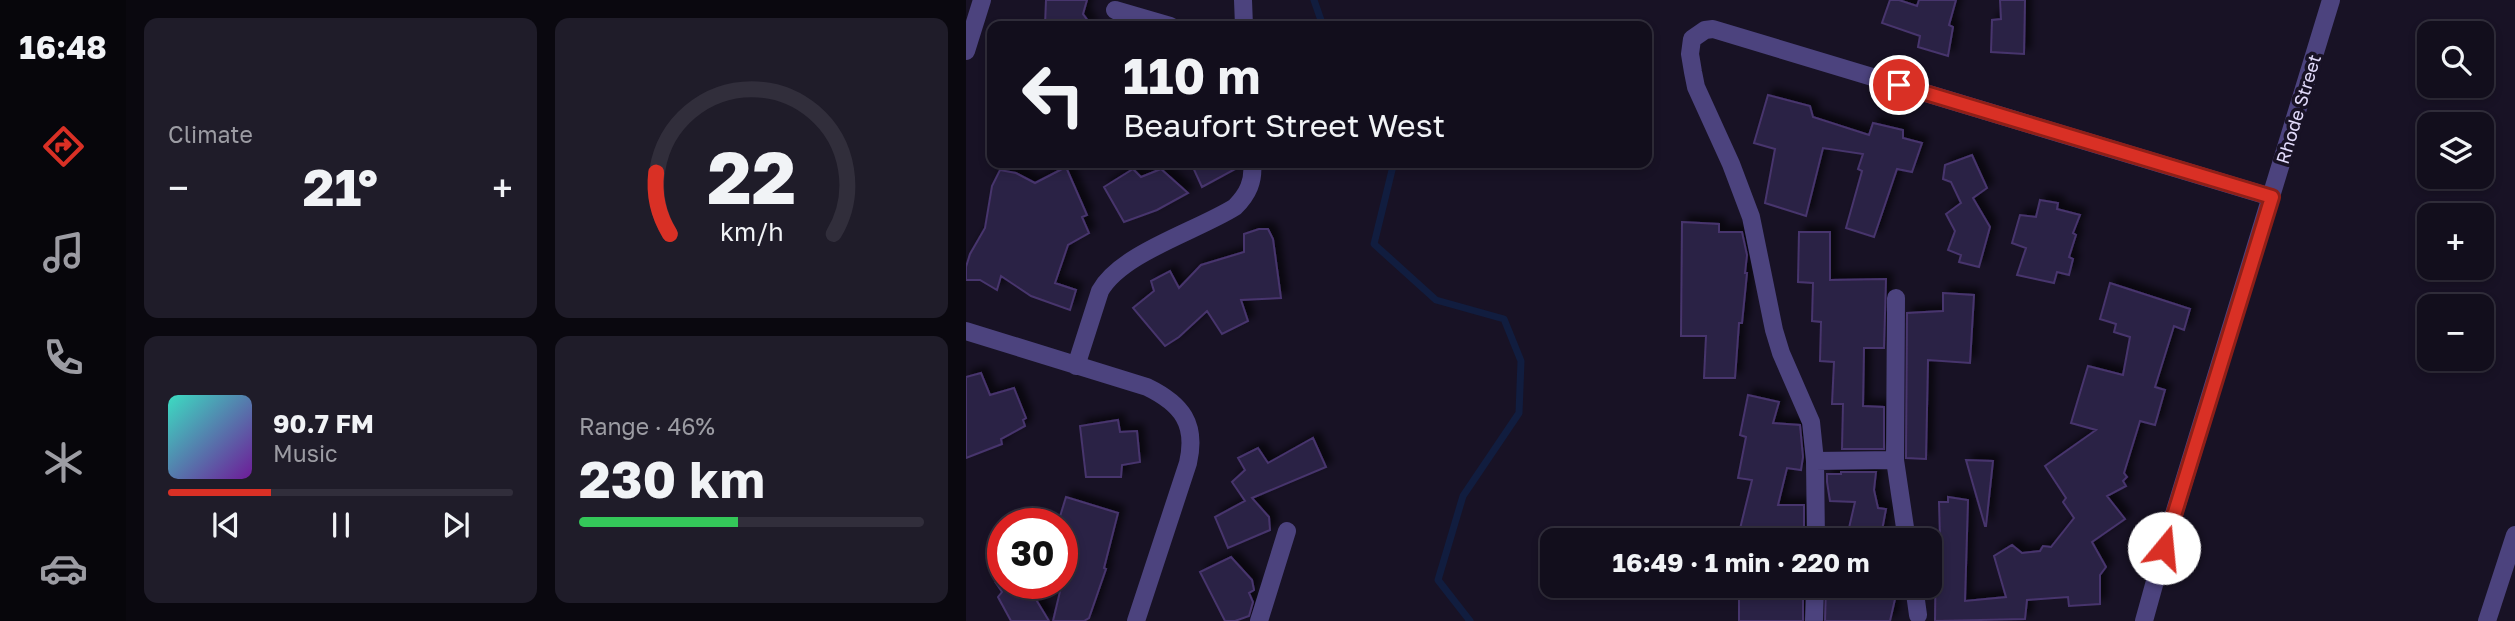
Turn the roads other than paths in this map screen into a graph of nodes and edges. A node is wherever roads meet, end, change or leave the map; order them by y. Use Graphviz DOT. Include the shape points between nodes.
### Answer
graph roads {
  1 [pos="982,0"];
  2 [pos="1243,0"];
  3 [pos="2331,0"];
  4 [pos="1115,10"];
  5 [pos="1153,21"];
  6 [pos="1244,21"];
  7 [pos="966,51"];
  8 [pos="1252,168"];
  9 [pos="2272,197"];
  10 [pos="1896,298"];
  11 [pos="966,331"];
  12 [pos="1076,366"];
  13 [pos="1895,460"];
  14 [pos="1815,461"];
  15 [pos="1816,528"];
  16 [pos="1905,528"];
  17 [pos="1287,531"];
  18 [pos="2515,535"];
  19 [pos="1815,598"];
  20 [pos="1916,598"];
  21 [pos="1918,615"];
  22 [pos="1136,621"];
  23 [pos="1259,621"];
  24 [pos="1814,621"];
  25 [pos="2144,621"];
  26 [pos="2487,621"];
  1 -- 7 [label="street"];
  2 -- 6 [label="street"];
  3 -- 9 [label="street, Rhode Street"];
  4 -- 5 [label="street"];
  8 -- 12 [label="street" via="1247,194 1235,207 1126,263 1106,280"];
  9 -- 14 [label="street" via="1705,30 1692,39 1696,87 1751,217 1768,308 1781,354 1811,422"];
  9 -- 25 [label="street, Rhode Street"];
  10 -- 13 [label="street"];
  11 -- 12 [label="street"];
  12 -- 22 [label="street" via="1163,395 1186,416 1190,431 1188,463"];
  13 -- 14 [label="street"];
  13 -- 16 [label="street"];
  14 -- 15 [label="street"];
  17 -- 23 [label="street"];
  18 -- 26 [label="street"];
  19 -- 24 [label="street"];
  20 -- 21 [label="street"];
}
